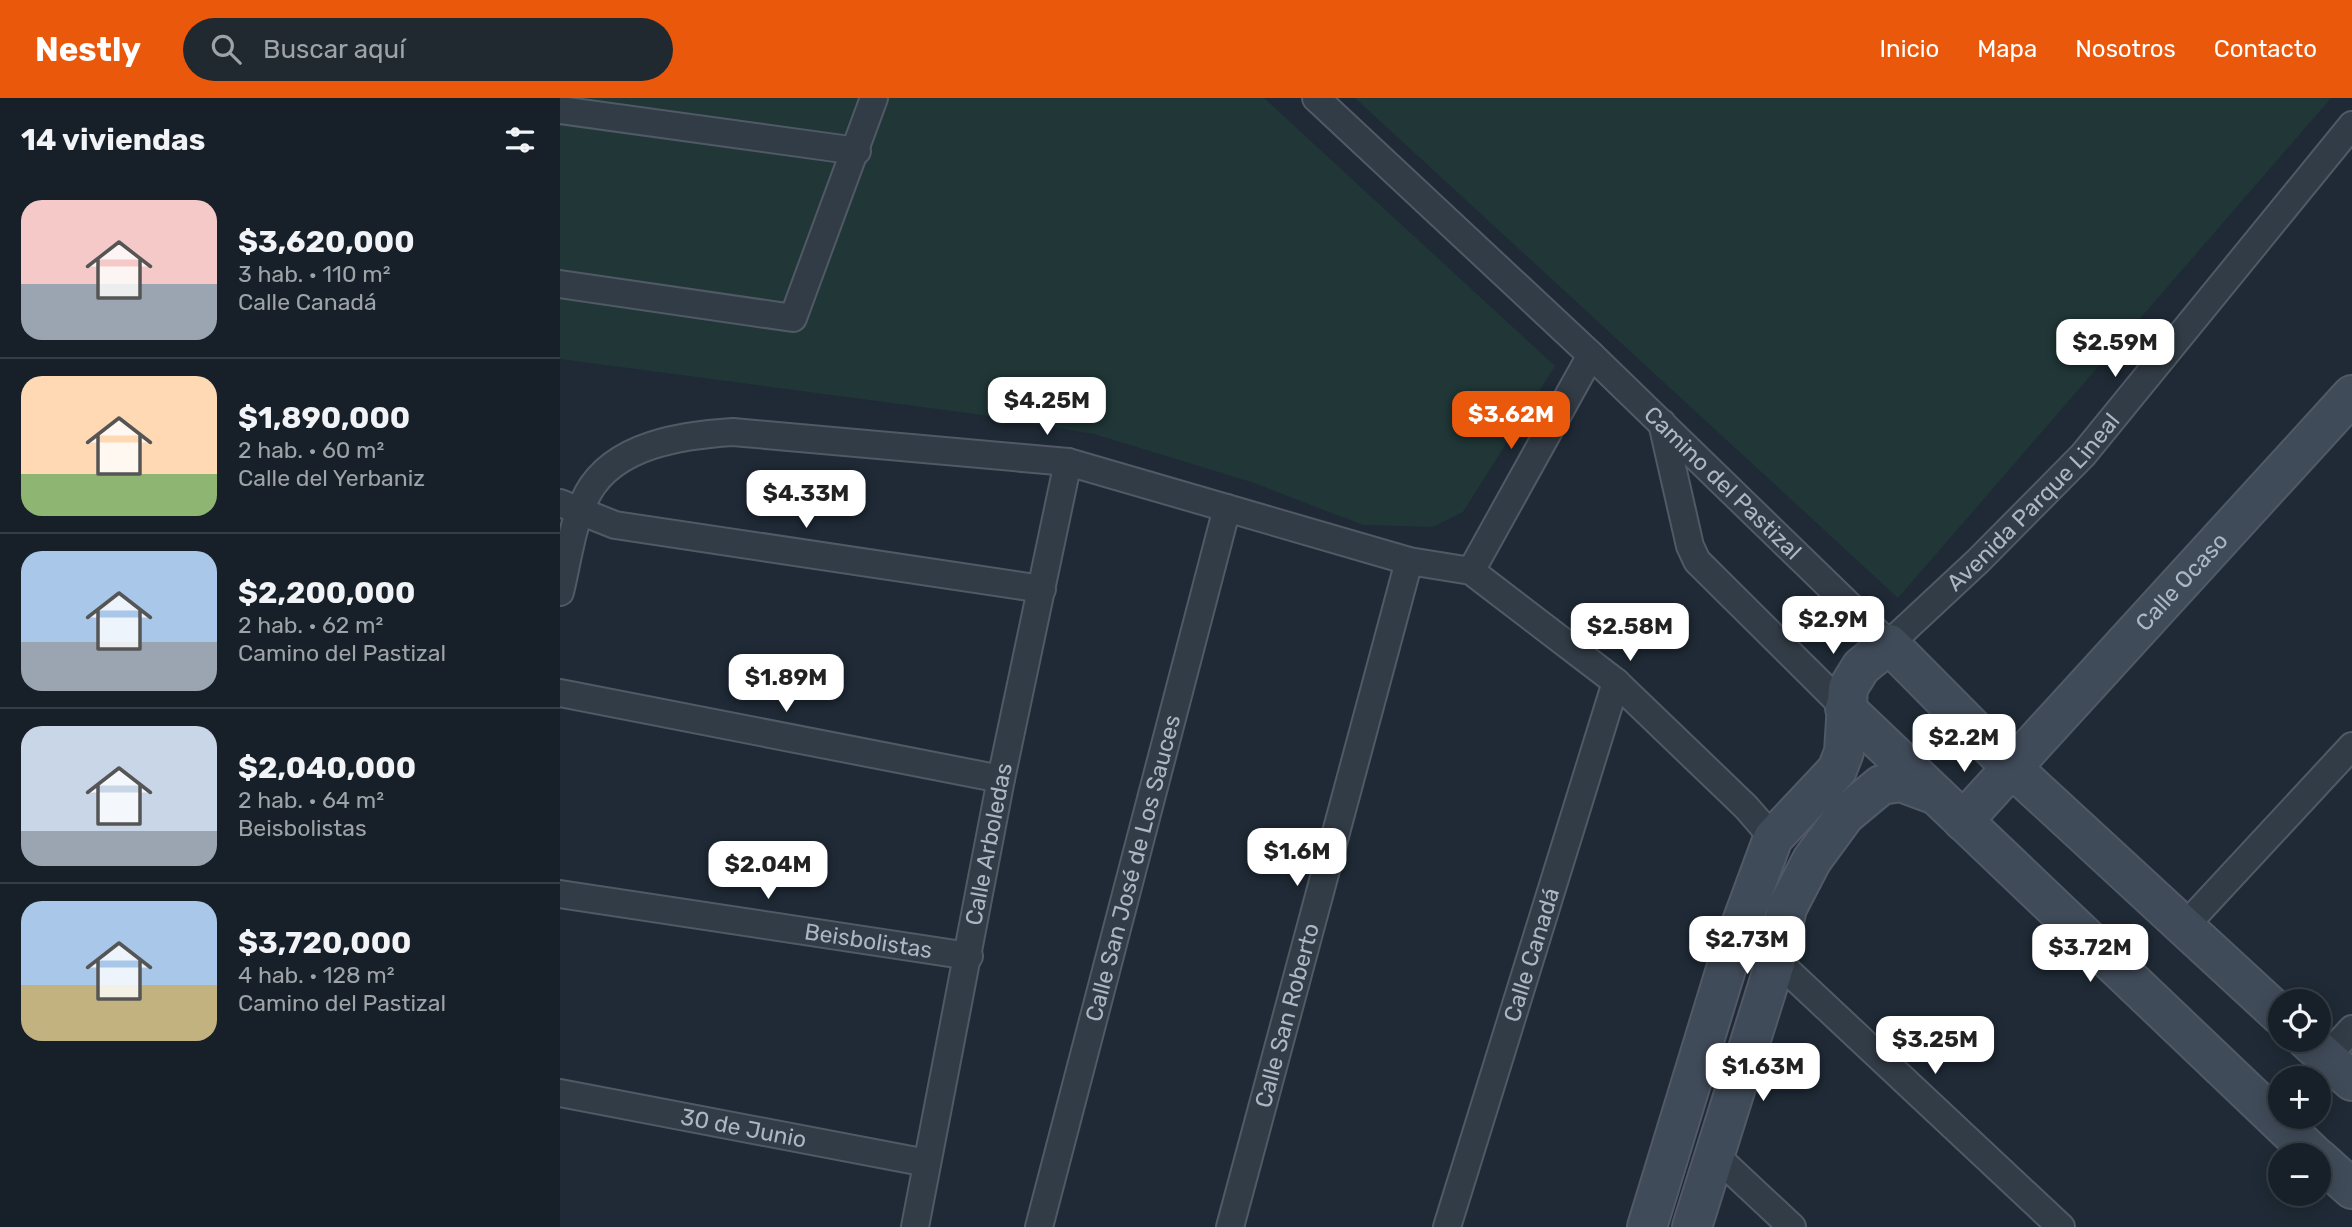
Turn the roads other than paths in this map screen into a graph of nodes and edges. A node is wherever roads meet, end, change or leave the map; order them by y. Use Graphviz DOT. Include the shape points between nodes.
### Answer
graph roads {
  1 [pos="874,98"];
  2 [pos="1316,98"];
  3 [pos="560,110"];
  4 [pos="2352,125"];
  5 [pos="857,151"];
  6 [pos="560,285"];
  7 [pos="1591,355"];
  8 [pos="2352,395"];
  9 [pos="1662,423"];
  10 [pos="1068,462"];
  11 [pos="570,507"];
  12 [pos="1227,508"];
  13 [pos="1409,561"];
  14 [pos="1471,571"];
  15 [pos="1042,589"];
  16 [pos="560,592"];
  17 [pos="1889,644"];
  18 [pos="1616,682"];
  19 [pos="560,693"];
  20 [pos="1845,708"];
  21 [pos="2352,746"];
  22 [pos="2010,766"];
  23 [pos="1000,779"];
  24 [pos="1950,808"];
  25 [pos="1773,838"];
  26 [pos="560,894"];
  27 [pos="2184,928"];
  28 [pos="1733,946"];
  29 [pos="969,956"];
  30 [pos="1776,960"];
  31 [pos="2268,1004"];
  32 [pos="2352,1029"];
  33 [pos="2328,1059"];
  34 [pos="560,1093"];
  35 [pos="2301,1143"];
  36 [pos="1715,1155"];
  37 [pos="927,1163"];
  38 [pos="2331,1170"];
  39 [pos="2352,1189"];
  40 [pos="915,1227"];
  41 [pos="1040,1227"];
  42 [pos="1230,1227"];
  43 [pos="1447,1227"];
  44 [pos="1647,1227"];
  45 [pos="1692,1227"];
  46 [pos="1792,1227"];
  47 [pos="2061,1227"];
  1 -- 5 [label="street"];
  2 -- 7 [label="street, Camino del Pastizal"];
  3 -- 5 [label="street"];
  4 -- 17 [label="street, Avenida Parque Lineal" via="2083,455"];
  5 -- 6 [label="street" via="793,318"];
  7 -- 9 [label="street, Camino del Pastizal"];
  7 -- 14 [label="street"];
  8 -- 22 [label="street, Calle Ocaso"];
  9 -- 17 [label="street, Camino del Pastizal"];
  9 -- 20 [label="street" via="1697,561"];
  10 -- 11 [label="street" via="733,432 689,435 622,461"];
  10 -- 12 [label="street"];
  10 -- 15 [label="street, Calle Arboledas"];
  11 -- 15 [label="street" via="615,525"];
  11 -- 16 [label="street"];
  12 -- 13 [label="street"];
  12 -- 41 [label="street, Calle San José de Los Sauces"];
  13 -- 14 [label="street"];
  13 -- 42 [label="street, Calle San Roberto"];
  14 -- 18 [label="street"];
  15 -- 23 [label="street, Calle Arboledas"];
  17 -- 20 [label="street" via="1861,667 1848,688"];
  17 -- 22 [label="street, Camino del Pastizal"];
  18 -- 25 [label="street"];
  18 -- 43 [label="street, Calle Canadá"];
  19 -- 23 [label="street"];
  20 -- 24 [label="street"];
  20 -- 25 [label="street" via="1844,752 1837,770"];
  21 -- 27 [label="street"];
  22 -- 24 [label="street, Calle Ocaso"];
  22 -- 27 [label="street, Camino del Pastizal"];
  23 -- 29 [label="street, Calle Arboledas"];
  24 -- 30 [label="street" via="1901,782 1881,785 1845,815 1812,860 1787,908"];
  24 -- 35 [label="street"];
  25 -- 28 [label="street"];
  26 -- 29 [label="street, Beisbolistas"];
  27 -- 31 [label="street, Camino del Pastizal"];
  28 -- 30 [label="street"];
  28 -- 44 [label="street"];
  29 -- 37 [label="street, Calle Arboledas"];
  30 -- 36 [label="street"];
  30 -- 47 [label="street"];
  32 -- 33 [label="street"];
  34 -- 37 [label="street, 30 de Junio"];
  36 -- 45 [label="street"];
  36 -- 46 [label="street"];
  37 -- 40 [label="street, Calle Arboledas"];
  38 -- 39 [label="street"];
}
